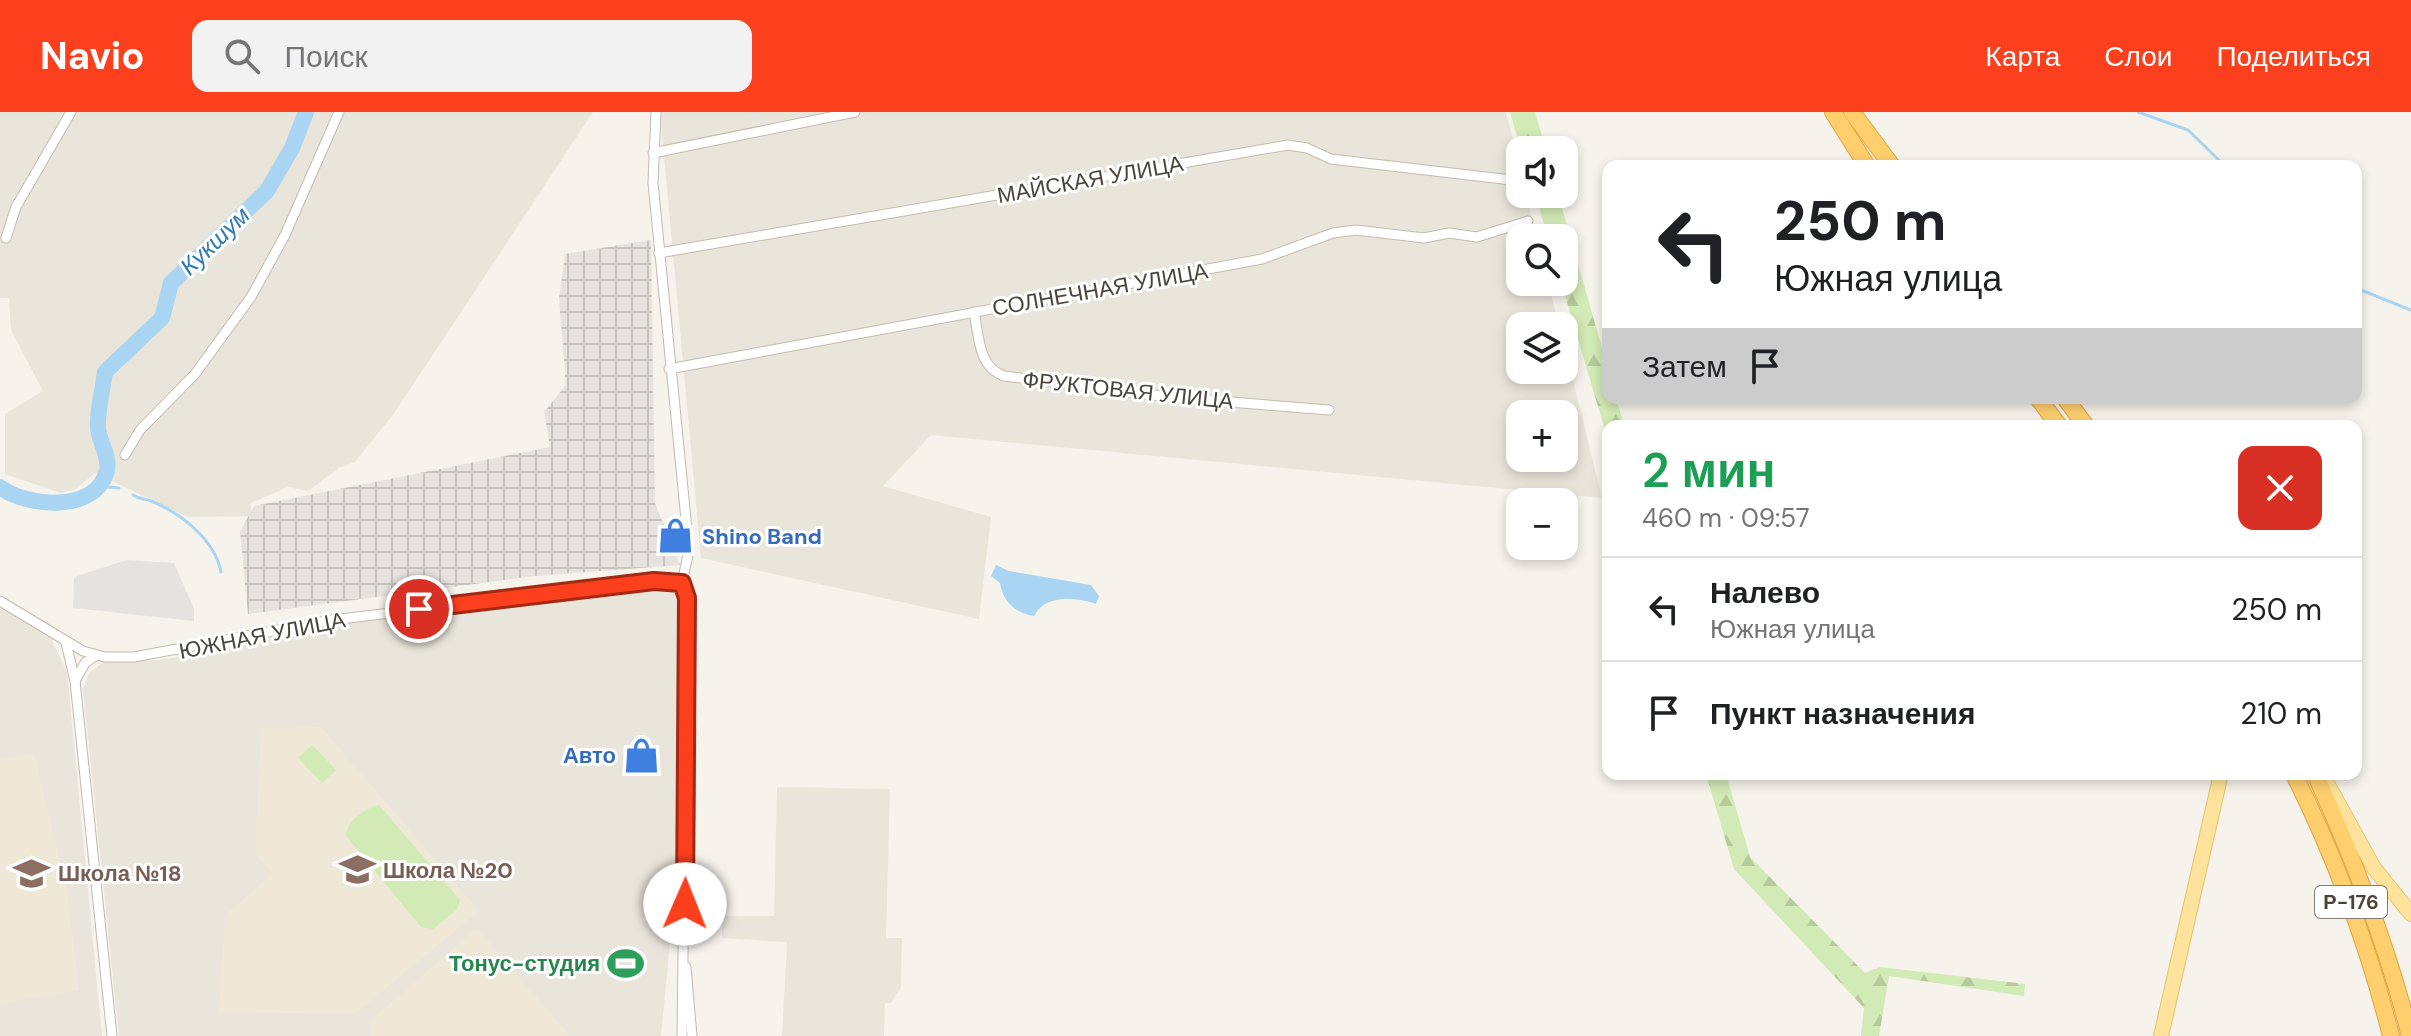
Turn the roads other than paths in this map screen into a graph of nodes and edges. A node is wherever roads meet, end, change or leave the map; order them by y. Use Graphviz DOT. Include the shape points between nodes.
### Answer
graph roads {
  1 [pos="71,112"];
  2 [pos="339,112"];
  3 [pos="656,112"];
  4 [pos="855,112"];
  5 [pos="1833,112"];
  6 [pos="1852,112"];
  7 [pos="653,153"];
  8 [pos="1863,160"];
  9 [pos="1888,160"];
  10 [pos="1506,179"];
  11 [pos="1528,221"];
  12 [pos="6,238"];
  13 [pos="659,253"];
  14 [pos="974,312"];
  15 [pos="669,369"];
  16 [pos="1329,410"];
  17 [pos="125,455"];
  18 [pos="682,583"];
  19 [pos="0,601"];
  20 [pos="66,642"];
  21 [pos="95,656"];
  22 [pos="75,681"];
  23 [pos="2220,780"];
  24 [pos="2297,780"];
  25 [pos="2318,780"];
  26 [pos="2325,780"];
  27 [pos="2411,914"];
  28 [pos="684,960"];
  29 [pos="112,1036"];
  30 [pos="682,1036"];
  31 [pos="692,1036"];
  32 [pos="2161,1036"];
  33 [pos="2391,1036"];
  34 [pos="2410,1036"];
  1 -- 12 [label="street" via="16,207"];
  2 -- 17 [label="street" via="285,235 251,297 195,374 140,430"];
  3 -- 7 [label="street"];
  4 -- 7 [label="street"];
  5 -- 8 [label="highway"];
  6 -- 9 [label="highway"];
  7 -- 13 [label="street"];
  10 -- 13 [label="street, МАЙСКАЯ УЛИЦА" via="1331,159 1288,145"];
  11 -- 14 [label="street, СОЛНЕЧНАЯ УЛИЦА" via="1477,237 1333,233 1262,259"];
  13 -- 15 [label="street"];
  14 -- 15 [label="street, СОЛНЕЧНАЯ УЛИЦА"];
  14 -- 16 [label="street, ФРУКТОВАЯ УЛИЦА" via="983,358 991,371 1004,376"];
  15 -- 18 [label="street" via="689,550"];
  18 -- 21 [label="street, ЮЖНАЯ УЛИЦА" via="654,581 366,615 164,654"];
  18 -- 28 [label="street" via="687,598"];
  19 -- 20 [label="street, ЮЖНАЯ УЛИЦА"];
  20 -- 21 [label="street, ЮЖНАЯ УЛИЦА"];
  20 -- 22 [label="street"];
  21 -- 22 [label="street"];
  22 -- 29 [label="street"];
  23 -- 32 [label="main road"];
  24 -- 33 [label="highway, Р-176" via="2359,922"];
  25 -- 34 [label="highway, Р-176" via="2367,894"];
  26 -- 27 [label="main road" via="2374,868"];
  28 -- 30 [label="street"];
  28 -- 31 [label="street"];
}
